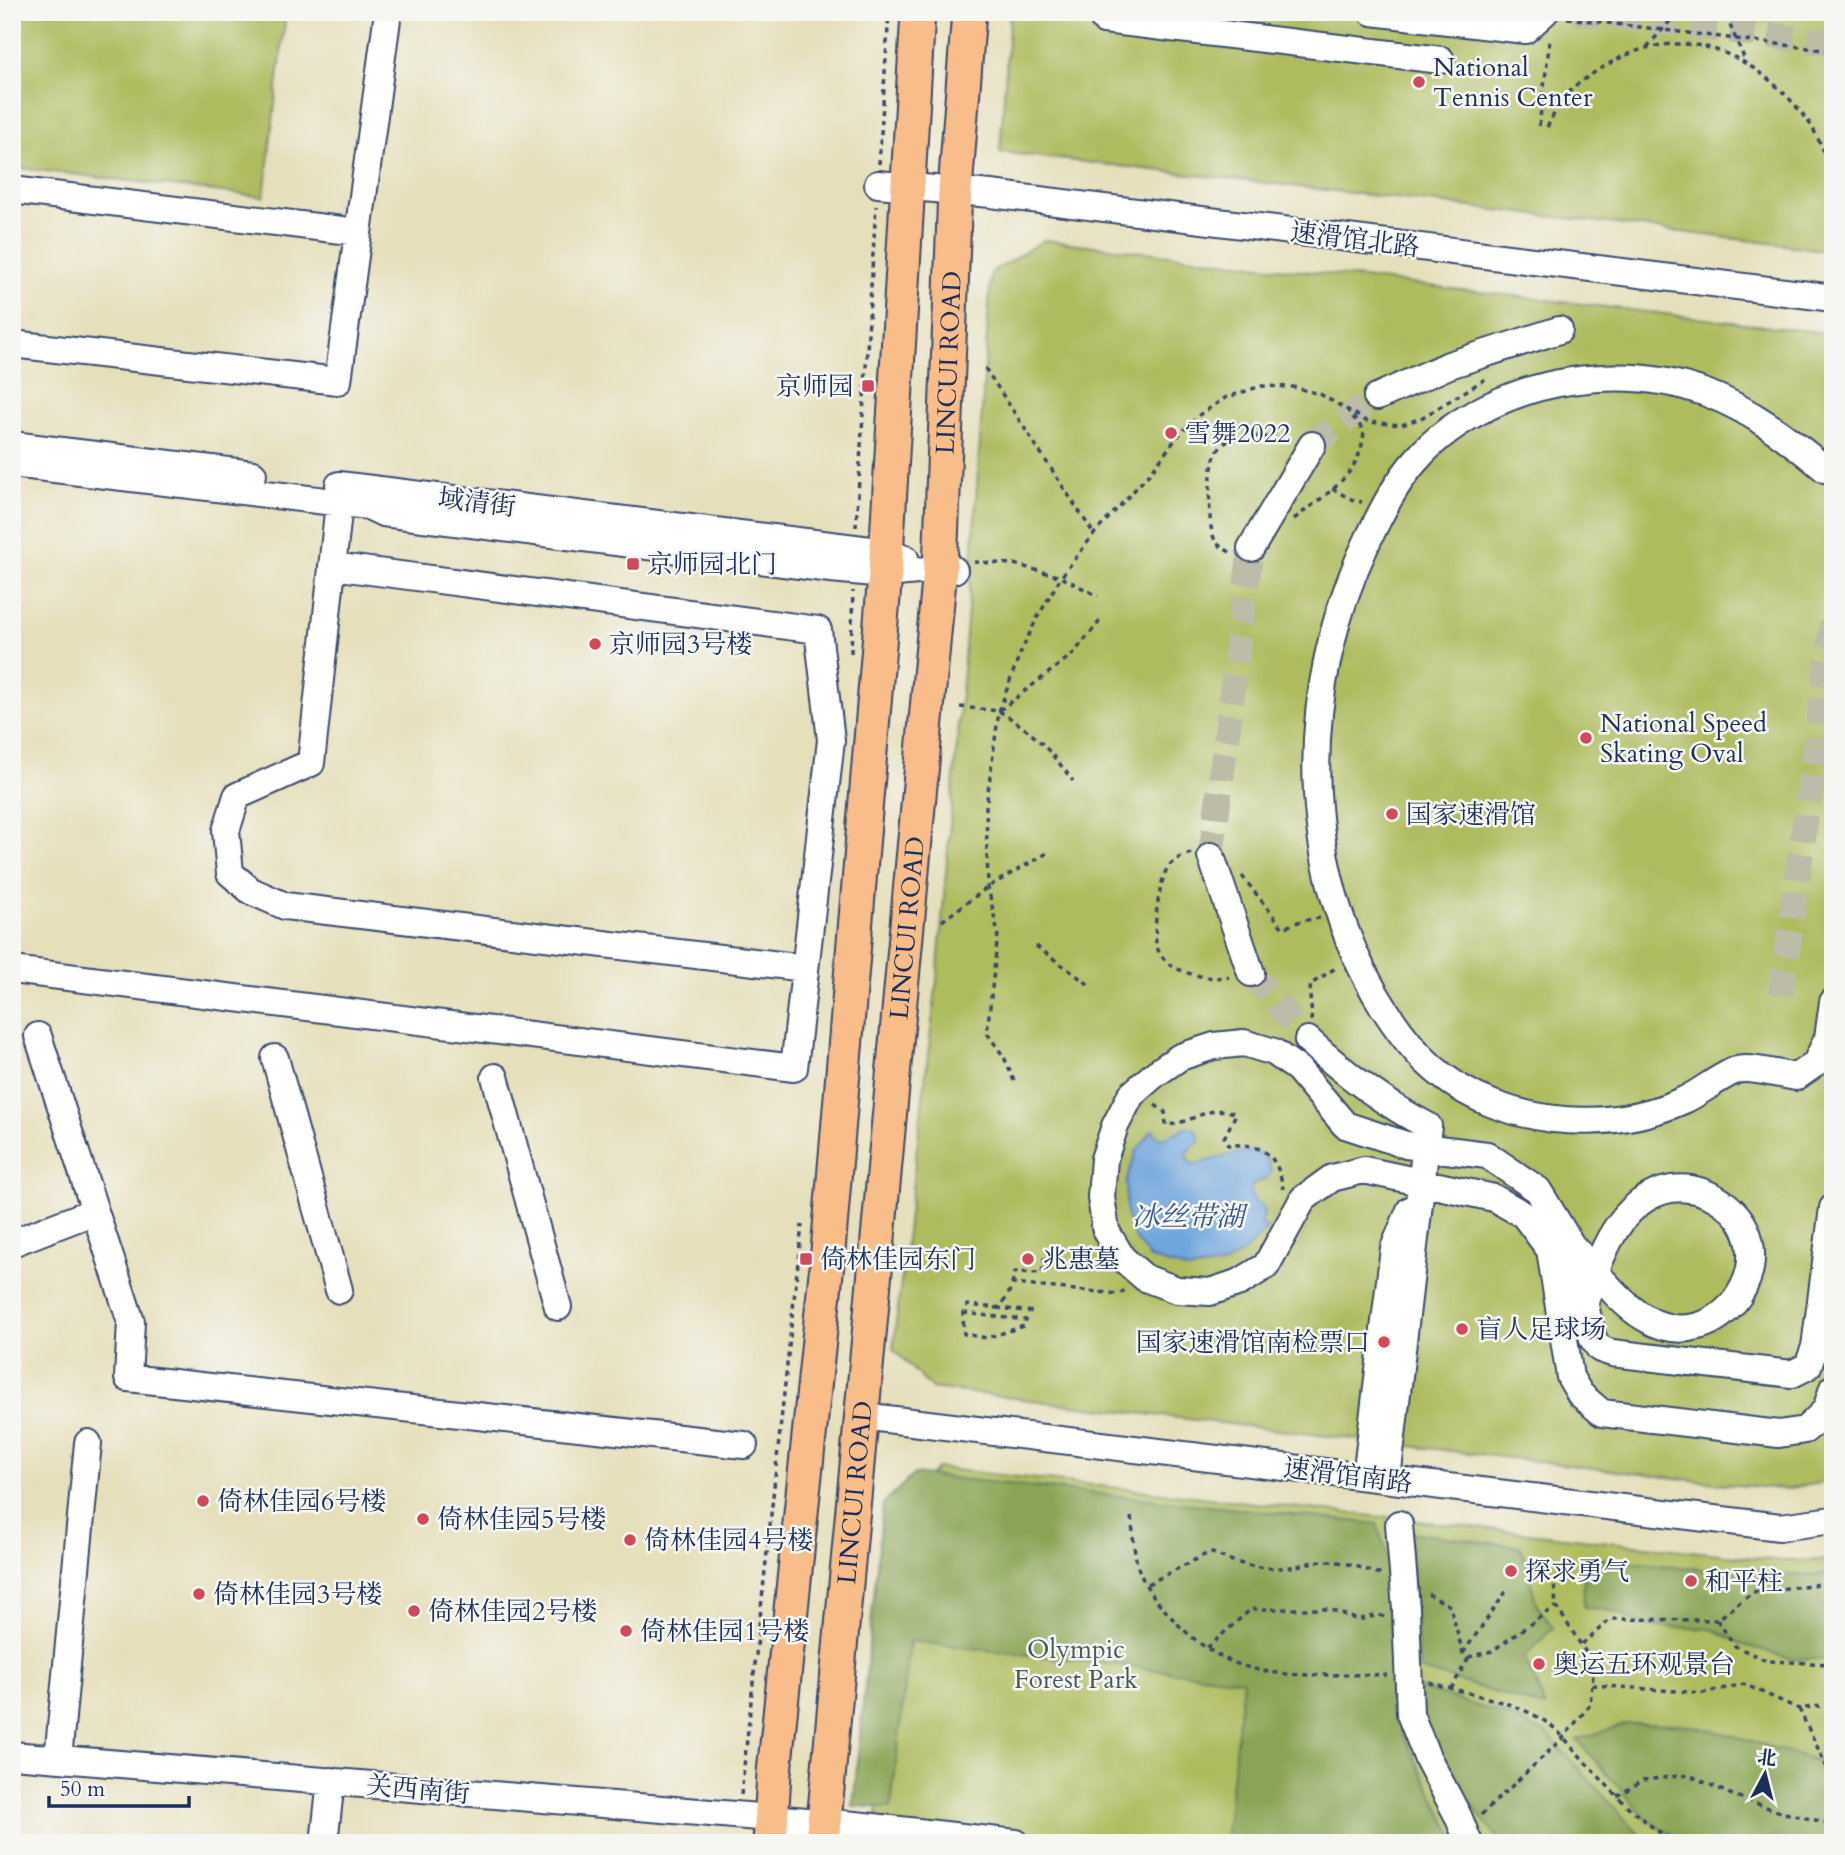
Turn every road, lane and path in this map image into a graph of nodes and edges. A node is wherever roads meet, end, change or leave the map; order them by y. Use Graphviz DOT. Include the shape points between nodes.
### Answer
graph roads {
  1 [pos="388,12"];
  2 [pos="918,12"];
  3 [pos="969,12"];
  4 [pos="1103,12"];
  5 [pos="1372,12"];
  6 [pos="1567,12"];
  7 [pos="1678,12"];
  8 [pos="1726,16"];
  9 [pos="1548,25"];
  10 [pos="1663,30"];
  11 [pos="1736,39"];
  12 [pos="1646,48"];
  13 [pos="1833,51"];
  14 [pos="1441,60"];
  15 [pos="1746,62"];
  16 [pos="911,120"];
  17 [pos="960,122"];
  18 [pos="1539,126"];
  19 [pos="1547,127"];
  20 [pos="1827,160"];
  21 [pos="892,185"];
  22 [pos="12,190"];
  23 [pos="955,190"];
  24 [pos="358,232"];
  25 [pos="902,260"];
  26 [pos="952,264"];
  27 [pos="1833,298"];
  28 [pos="1559,330"];
  29 [pos="12,344"];
  30 [pos="985,368"];
  31 [pos="1492,375"];
  32 [pos="1377,397"];
  33 [pos="1346,408"];
  34 [pos="12,445"];
  35 [pos="1312,445"];
  36 [pos="12,464"];
  37 [pos="1833,470"];
  38 [pos="889,499"];
  39 [pos="943,502"];
  40 [pos="339,503"];
  41 [pos="1385,505"];
  42 [pos="1094,534"];
  43 [pos="1251,548"];
  44 [pos="886,563"];
  45 [pos="332,565"];
  46 [pos="955,567"];
  47 [pos="1060,577"];
  48 [pos="1098,596"];
  49 [pos="1100,621"];
  50 [pos="881,624"];
  51 [pos="935,631"];
  52 [pos="960,707"];
  53 [pos="999,711"];
  54 [pos="1073,781"];
  55 [pos="1047,853"];
  56 [pos="1203,854"];
  57 [pos="1235,867"];
  58 [pos="988,887"];
  59 [pos="1339,916"];
  60 [pos="942,921"];
  61 [pos="1036,946"];
  62 [pos="1356,957"];
  63 [pos="805,968"];
  64 [pos="12,970"];
  65 [pos="1251,973"];
  66 [pos="1092,987"];
  67 [pos="1833,1002"];
  68 [pos="1309,1035"];
  69 [pos="38,1036"];
  70 [pos="275,1058"];
  71 [pos="495,1077"];
  72 [pos="1014,1081"];
  73 [pos="1125,1107"];
  74 [pos="1426,1148"];
  75 [pos="1422,1182"];
  76 [pos="1284,1198"];
  77 [pos="1833,1208"];
  78 [pos="95,1211"];
  79 [pos="12,1242"];
  80 [pos="1570,1243"];
  81 [pos="1045,1253"];
  82 [pos="1595,1271"];
  83 [pos="1145,1278"];
  84 [pos="1012,1284"];
  85 [pos="339,1290"];
  86 [pos="1585,1303"];
  87 [pos="558,1307"];
  88 [pos="997,1308"];
  89 [pos="1035,1312"];
  90 [pos="963,1313"];
  91 [pos="1833,1388"];
  92 [pos="862,1416"];
  93 [pos="88,1443"];
  94 [pos="744,1446"];
  95 [pos="1377,1478"];
  96 [pos="1833,1520"];
  97 [pos="1399,1524"];
  98 [pos="1404,1581"];
  99 [pos="1554,1582"];
  100 [pos="1831,1583"];
  101 [pos="1147,1584"];
  102 [pos="1508,1589"];
  103 [pos="1556,1606"];
  104 [pos="1833,1608"];
  105 [pos="1717,1620"];
  106 [pos="1407,1624"];
  107 [pos="1582,1644"];
  108 [pos="1207,1648"];
  109 [pos="1463,1653"];
  110 [pos="1468,1657"];
  111 [pos="1833,1664"];
  112 [pos="1592,1685"];
  113 [pos="1451,1690"];
  114 [pos="1833,1704"];
  115 [pos="1799,1709"];
  116 [pos="12,1755"];
  117 [pos="58,1759"];
  118 [pos="1833,1780"];
  119 [pos="331,1781"];
  120 [pos="1617,1796"];
  121 [pos="1833,1824"];
  122 [pos="771,1830"];
  123 [pos="823,1833"];
  124 [pos="1467,1837"];
  125 [pos="324,1843"];
  126 [pos="1016,1843"];
  1 -- 24 [label="street"];
  2 -- 16 [label="main road, LINCUI ROAD"];
  3 -- 17 [label="main road, LINCUI ROAD"];
  4 -- 14 [label="street" via="1104,20"];
  5 -- 9 [label="street" via="1525,30"];
  6 -- 10 [label="path" via="1566,18"];
  7 -- 10 [label="path"];
  8 -- 11 [label="path"];
  9 -- 18 [label="path"];
  10 -- 11 [label="path"];
  10 -- 12 [label="path"];
  11 -- 13 [label="path"];
  11 -- 15 [label="path"];
  12 -- 15 [label="path" via="1681,43 1715,48"];
  12 -- 19 [label="path" via="1597,70 1566,95"];
  15 -- 20 [label="path" via="1776,85 1807,119"];
  16 -- 17 [label="main road"];
  16 -- 21 [label="main road, LINCUI ROAD"];
  17 -- 23 [label="main road, LINCUI ROAD"];
  21 -- 23 [label="street, 速滑馆北路"];
  21 -- 25 [label="main road, LINCUI ROAD"];
  22 -- 24 [label="street"];
  23 -- 26 [label="main road, LINCUI ROAD"];
  23 -- 27 [label="street, 速滑馆北路"];
  24 -- 29 [label="street" via="338,381"];
  25 -- 26 [label="main road"];
  25 -- 38 [label="main road, LINCUI ROAD"];
  26 -- 39 [label="main road, LINCUI ROAD"];
  28 -- 32 [label="street" via="1449,365"];
  30 -- 42 [label="path"];
  31 -- 33 [label="path" via="1402,425 1368,422"];
  33 -- 41 [label="path" via="1364,431 1363,450 1352,471 1332,489 1355,501"];
  33 -- 42 [label="path" via="1293,387 1261,386 1225,398 1178,436"];
  34 -- 44 [label="street, 域清街"];
  35 -- 43 [label="street"];
  35 -- 43 [label="path" via="1242,437 1227,441 1216,452 1212,533 1227,550"];
  36 -- 40 [label="street, 域清街"];
  37 -- 41 [label="street" via="1825,469 1756,415 1711,394 1637,378 1584,379 1531,390 1459,424 1418,458"];
  38 -- 39 [label="main road"];
  38 -- 44 [label="main road, LINCUI ROAD"];
  39 -- 46 [label="main road, LINCUI ROAD"];
  40 -- 44 [label="street, 域清街" via="396,515 831,569"];
  40 -- 45 [label="street"];
  41 -- 59 [label="street" via="1344,596 1319,708 1319,821"];
  42 -- 47 [label="path"];
  44 -- 46 [label="street, 域清街"];
  44 -- 50 [label="main road, LINCUI ROAD"];
  45 -- 63 [label="street" via="818,630 831,740"];
  45 -- 63 [label="street" via="311,763 237,796 226,831 230,873 251,891 285,906"];
  46 -- 47 [label="path" via="1014,564"];
  46 -- 51 [label="main road, LINCUI ROAD"];
  47 -- 48 [label="path"];
  47 -- 53 [label="path" via="1019,656"];
  49 -- 53 [label="path" via="1073,654"];
  50 -- 51 [label="main road"];
  50 -- 122 [label="main road, LINCUI ROAD" via="827,1263"];
  51 -- 92 [label="main road, LINCUI ROAD"];
  52 -- 53 [label="path"];
  53 -- 54 [label="path" via="1027,728"];
  53 -- 58 [label="path" via="986,806"];
  55 -- 58 [label="path"];
  56 -- 65 [label="street"];
  56 -- 65 [label="path" via="1180,857 1167,869 1158,907 1157,946 1171,964 1191,973 1219,978"];
  57 -- 59 [label="path" via="1283,928 1301,920"];
  58 -- 60 [label="path"];
  58 -- 72 [label="path" via="998,934 987,1033"];
  59 -- 62 [label="street"];
  61 -- 66 [label="path"];
  62 -- 67 [label="street" via="1389,1016 1432,1070 1490,1102 1560,1120 1610,1119 1659,1109 1705,1090 1738,1069 1796,1077 1816,1063 1828,1038"];
  62 -- 68 [label="path" via="1311,984"];
  63 -- 64 [label="street" via="794,1068"];
  68 -- 74 [label="street" via="1371,1092 1428,1125"];
  69 -- 78 [label="street"];
  70 -- 85 [label="street"];
  71 -- 87 [label="street"];
  73 -- 74 [label="street" via="1131,1095 1180,1057 1244,1043 1274,1052 1298,1069 1345,1125"];
  73 -- 76 [label="path" via="1154,1104 1165,1112 1166,1125 1226,1109 1236,1114 1224,1138 1228,1145 1258,1147 1275,1160"];
  73 -- 83 [label="street" via="1104,1159 1101,1197 1106,1230 1122,1258"];
  74 -- 75 [label="street"];
  74 -- 80 [label="street" via="1487,1155 1538,1190"];
  75 -- 83 [label="street" via="1364,1170 1332,1178 1303,1199 1266,1266 1220,1289 1177,1290"];
  75 -- 91 [label="street" via="1494,1198 1524,1215 1535,1229 1550,1250 1570,1377 1580,1394 1602,1413 1779,1434 1805,1430 1826,1410"];
  75 -- 95 [label="street" via="1394,1248"];
  77 -- 86 [label="street" via="1815,1347 1808,1366 1792,1374 1600,1349 1592,1339"];
  78 -- 79 [label="street"];
  78 -- 94 [label="street" via="131,1322 128,1378"];
  80 -- 82 [label="street"];
  80 -- 86 [label="street"];
  81 -- 84 [label="path" via="1042,1273 1016,1272"];
  82 -- 82 [label="street" via="1628,1213 1649,1196 1676,1189 1703,1192 1727,1205 1744,1227 1751,1253 1748,1280 1734,1304 1713,1321 1686,1328 1647,1319"];
  82 -- 86 [label="street"];
  83 -- 84 [label="path" via="1119,1294"];
  84 -- 88 [label="path"];
  88 -- 89 [label="path"];
  88 -- 90 [label="path" via="967,1305"];
  90 -- 90 [label="path" via="964,1334 987,1338 1024,1326 1026,1320"];
  92 -- 95 [label="street, 速滑馆南路"];
  92 -- 123 [label="main road, LINCUI ROAD"];
  93 -- 117 [label="street"];
  95 -- 96 [label="street, 速滑馆南路" via="1780,1527"];
  97 -- 98 [label="street"];
  98 -- 101 [label="path" via="1323,1560 1266,1569 1210,1552"];
  98 -- 106 [label="street"];
  98 -- 109 [label="path" via="1450,1606"];
  99 -- 103 [label="path"];
  100 -- 104 [label="path"];
  100 -- 105 [label="path" via="1753,1592"];
  102 -- 109 [label="path"];
  103 -- 107 [label="path"];
  103 -- 110 [label="path" via="1492,1651"];
  105 -- 107 [label="path" via="1611,1619"];
  105 -- 111 [label="path" via="1735,1646 1767,1661"];
  106 -- 108 [label="path" via="1378,1615 1358,1620 1329,1609 1251,1609"];
  106 -- 124 [label="street" via="1410,1714"];
  107 -- 112 [label="path" via="1594,1665"];
  109 -- 110 [label="path"];
  110 -- 113 [label="path"];
  112 -- 115 [label="path" via="1703,1693 1744,1684"];
  112 -- 124 [label="path" via="1590,1705 1563,1738"];
  114 -- 115 [label="path"];
  115 -- 118 [label="path"];
  116 -- 117 [label="street, 关西南街"];
  117 -- 119 [label="street, 关西南街"];
  119 -- 122 [label="street, 关西南街"];
  119 -- 125 [label="street"];
  120 -- 121 [label="path" via="1643,1780 1689,1774 1780,1812"];
  122 -- 123 [label="street, 关西南街"];
  123 -- 126 [label="street, 关西南街"];
}
